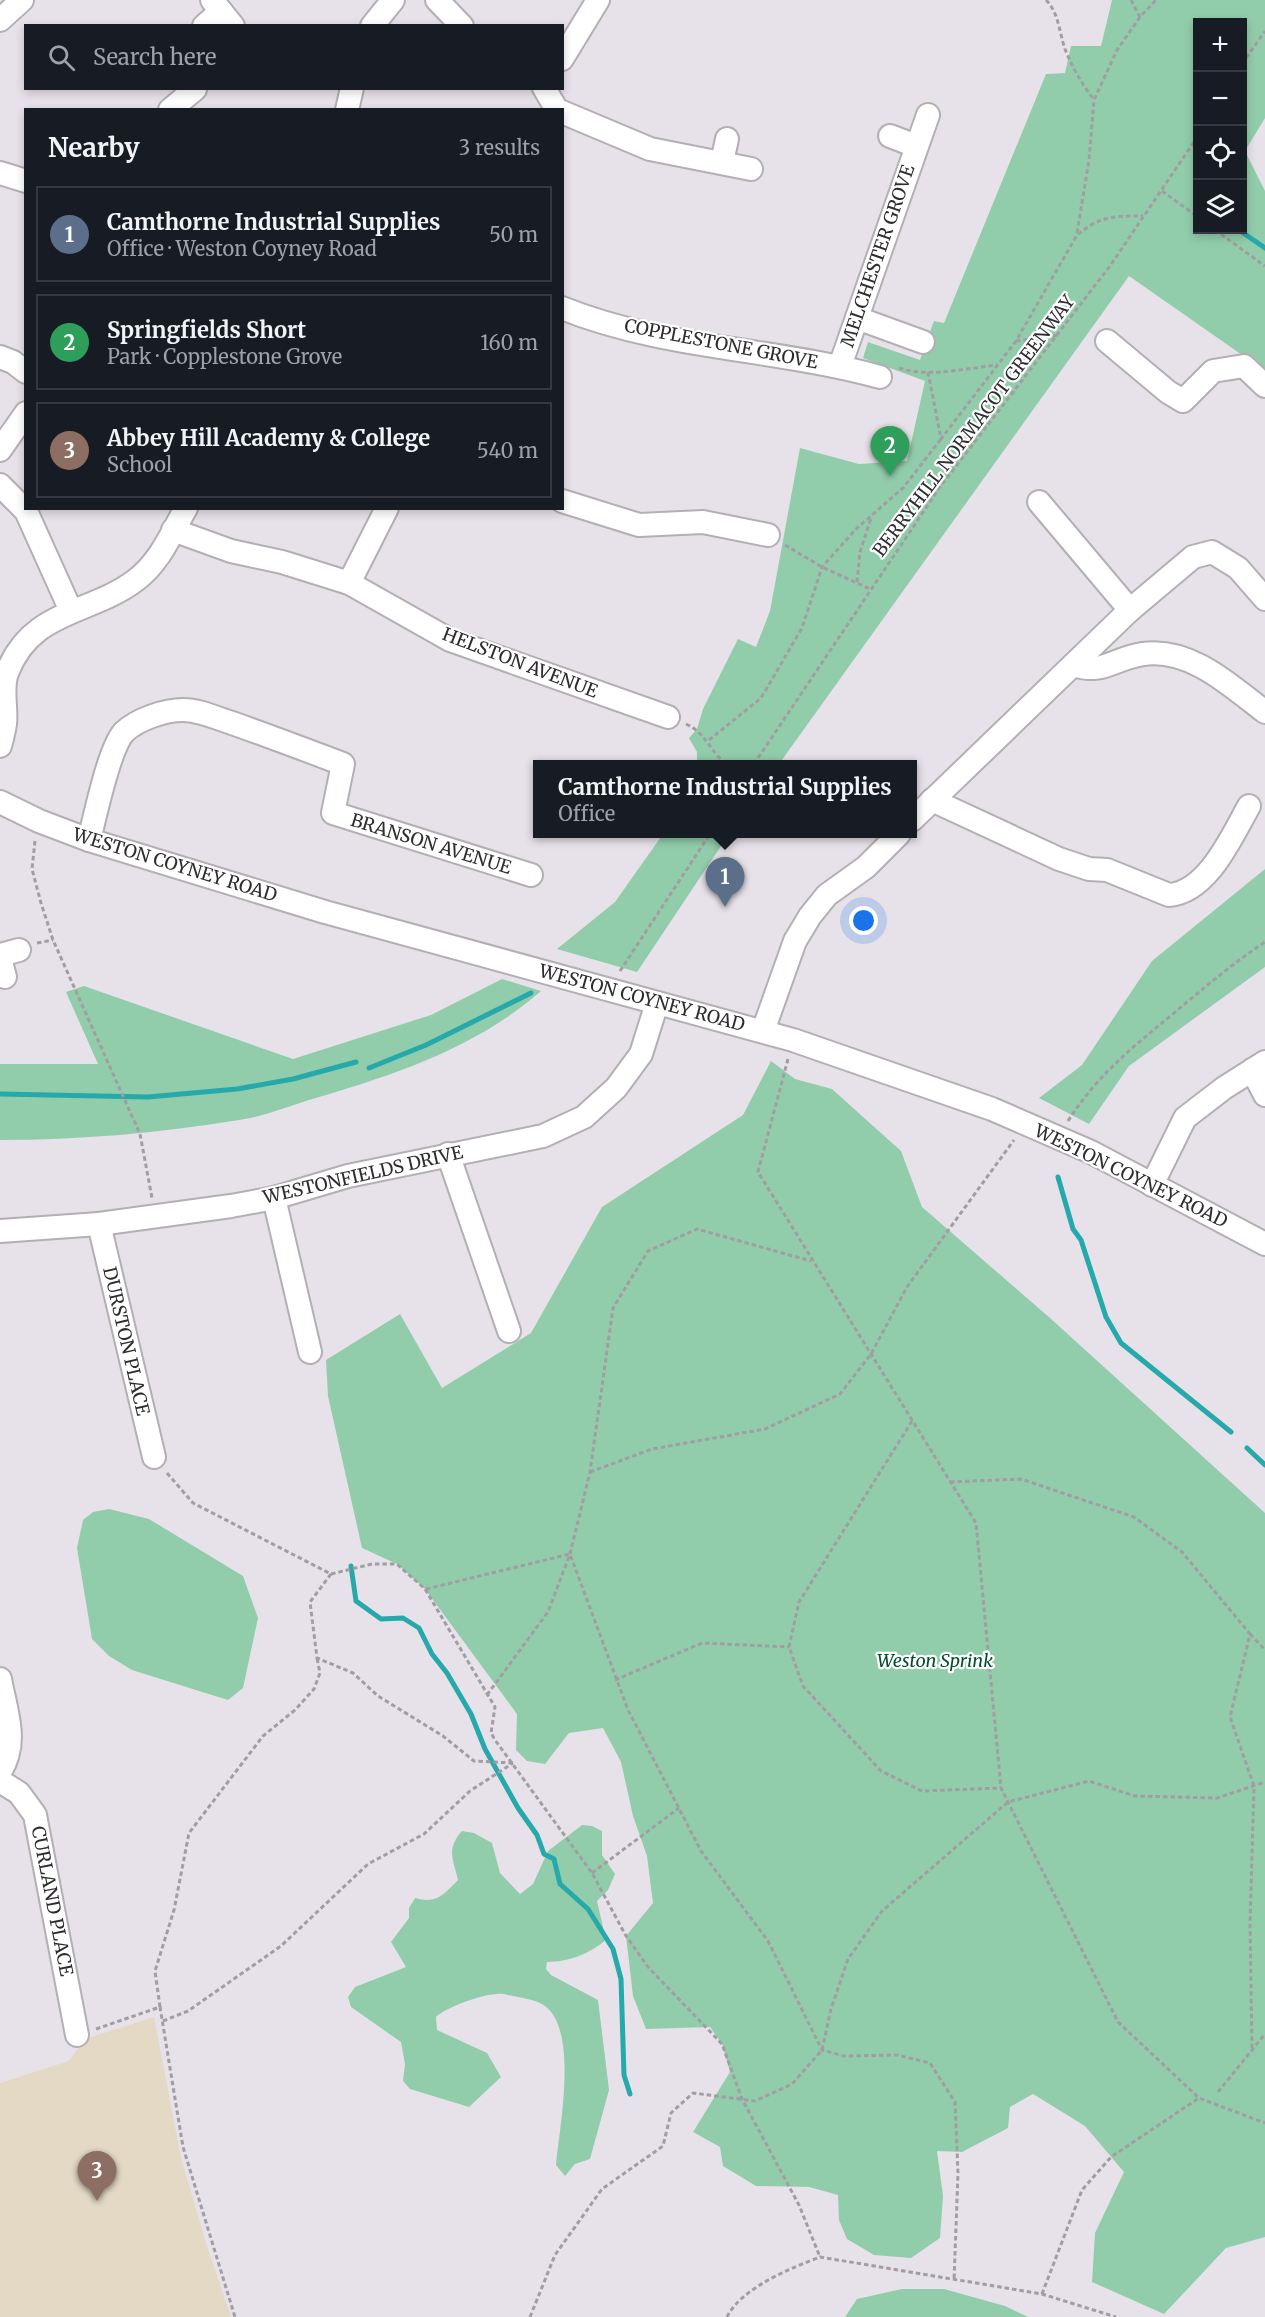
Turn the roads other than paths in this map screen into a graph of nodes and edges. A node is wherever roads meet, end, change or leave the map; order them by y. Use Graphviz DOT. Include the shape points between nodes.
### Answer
graph roads {
  1 [pos="393,0"];
  2 [pos="437,0"];
  3 [pos="598,0"];
  4 [pos="25,7"];
  5 [pos="222,12"];
  6 [pos="0,20"];
  7 [pos="207,24"];
  8 [pos="374,24"];
  9 [pos="460,24"];
  10 [pos="564,56"];
  11 [pos="194,90"];
  12 [pos="352,90"];
  13 [pos="545,90"];
  14 [pos="172,108"];
  15 [pos="347,108"];
  16 [pos="556,108"];
  17 [pos="564,113"];
  18 [pos="928,115"];
  19 [pos="890,136"];
  20 [pos="727,139"];
  21 [pos="916,146"];
  22 [pos="722,162"];
  23 [pos="751,170"];
  24 [pos="0,173"];
  25 [pos="24,180"];
  26 [pos="564,309"];
  27 [pos="857,318"];
  28 [pos="1107,341"];
  29 [pos="923,342"];
  30 [pos="0,357"];
  31 [pos="840,366"];
  32 [pos="24,370"];
  33 [pos="880,378"];
  34 [pos="1265,386"];
  35 [pos="24,416"];
  36 [pos="0,450"];
  37 [pos="0,485"];
  38 [pos="564,502"];
  39 [pos="1039,502"];
  40 [pos="24,509"];
  41 [pos="25,510"];
  42 [pos="185,510"];
  43 [pos="386,510"];
  44 [pos="173,530"];
  45 [pos="768,535"];
  46 [pos="349,583"];
  47 [pos="1265,598"];
  48 [pos="1130,610"];
  49 [pos="71,611"];
  50 [pos="1072,665"];
  51 [pos="2,690"];
  52 [pos="1265,712"];
  53 [pos="668,717"];
  54 [pos="0,746"];
  55 [pos="932,800"];
  56 [pos="0,802"];
  57 [pos="1249,806"];
  58 [pos="917,815"];
  59 [pos="895,838"];
  60 [pos="89,840"];
  61 [pos="531,875"];
  62 [pos="657,1003"];
  63 [pos="763,1031"];
  64 [pos="1258,1066"];
  65 [pos="1265,1095"];
  66 [pos="448,1154"];
  67 [pos="1152,1185"];
  68 [pos="274,1197"];
  69 [pos="99,1224"];
  70 [pos="0,1231"];
  71 [pos="1265,1244"];
  72 [pos="509,1330"];
  73 [pos="310,1352"];
  74 [pos="156,1442"];
  75 [pos="0,1679"];
  76 [pos="0,1772"];
  77 [pos="0,1781"];
  78 [pos="82,2027"];
  1 -- 8 [label="street"];
  2 -- 9 [label="street"];
  3 -- 10 [label="street"];
  4 -- 6 [label="street"];
  5 -- 7 [label="street"];
  11 -- 14 [label="street"];
  12 -- 15 [label="street"];
  13 -- 16 [label="street"];
  17 -- 22 [label="street" via="650,150"];
  18 -- 21 [label="street, MELCHESTER GROVE"];
  19 -- 21 [label="street, MELCHESTER GROVE"];
  20 -- 22 [label="street"];
  21 -- 27 [label="street, MELCHESTER GROVE"];
  22 -- 23 [label="street"];
  24 -- 25 [label="street"];
  26 -- 31 [label="street, COPPLESTONE GROVE" via="645,333"];
  27 -- 29 [label="street"];
  27 -- 31 [label="street, MELCHESTER GROVE"];
  28 -- 34 [label="street" via="1182,401 1213,371 1244,366"];
  30 -- 32 [label="street"];
  31 -- 33 [label="street, COPPLESTONE GROVE"];
  35 -- 36 [label="street"];
  37 -- 40 [label="street"];
  38 -- 45 [label="street" via="639,525 703,522"];
  39 -- 48 [label="street"];
  41 -- 49 [label="street"];
  42 -- 44 [label="street"];
  43 -- 46 [label="street"];
  44 -- 46 [label="street, HELSTON AVENUE" via="231,551"];
  44 -- 49 [label="street" via="158,559 139,578 116,594"];
  46 -- 53 [label="street, HELSTON AVENUE" via="450,640"];
  47 -- 48 [label="street" via="1238,568 1212,552 1193,557"];
  48 -- 50 [label="street"];
  49 -- 51 [label="street" via="39,628 19,649"];
  50 -- 52 [label="street" via="1098,669 1142,654 1168,653 1214,673"];
  50 -- 55 [label="street"];
  51 -- 54 [label="street" via="5,724"];
  55 -- 57 [label="street" via="1059,859 1089,869 1107,870 1169,895 1178,894 1214,867"];
  55 -- 58 [label="street"];
  56 -- 60 [label="street, WESTON COYNEY ROAD" via="39,822"];
  59 -- 63 [label="street" via="866,867 827,895 810,916 795,941"];
  60 -- 61 [label="street, BRANSON AVENUE" via="109,766 123,733 140,721 184,710 269,735 343,764 333,813"];
  60 -- 62 [label="street, WESTON COYNEY ROAD" via="325,912"];
  62 -- 63 [label="street, WESTON COYNEY ROAD"];
  62 -- 66 [label="street, WESTONFIELDS DRIVE" via="641,1054 616,1088 584,1117 543,1136"];
  63 -- 67 [label="street, WESTON COYNEY ROAD" via="992,1109"];
  64 -- 65 [label="street"];
  64 -- 67 [label="street" via="1185,1118"];
  66 -- 68 [label="street, WESTONFIELDS DRIVE"];
  66 -- 72 [label="street"];
  67 -- 71 [label="street, WESTON COYNEY ROAD"];
  68 -- 69 [label="street, WESTONFIELDS DRIVE"];
  68 -- 73 [label="street"];
  69 -- 70 [label="street, WESTONFIELDS DRIVE"];
  69 -- 74 [label="street, DURSTON PLACE"];
  75 -- 76 [label="street" via="12,1741 10,1755"];
  77 -- 78 [label="street, CURLAND PLACE" via="19,1792 35,1815"];
}
